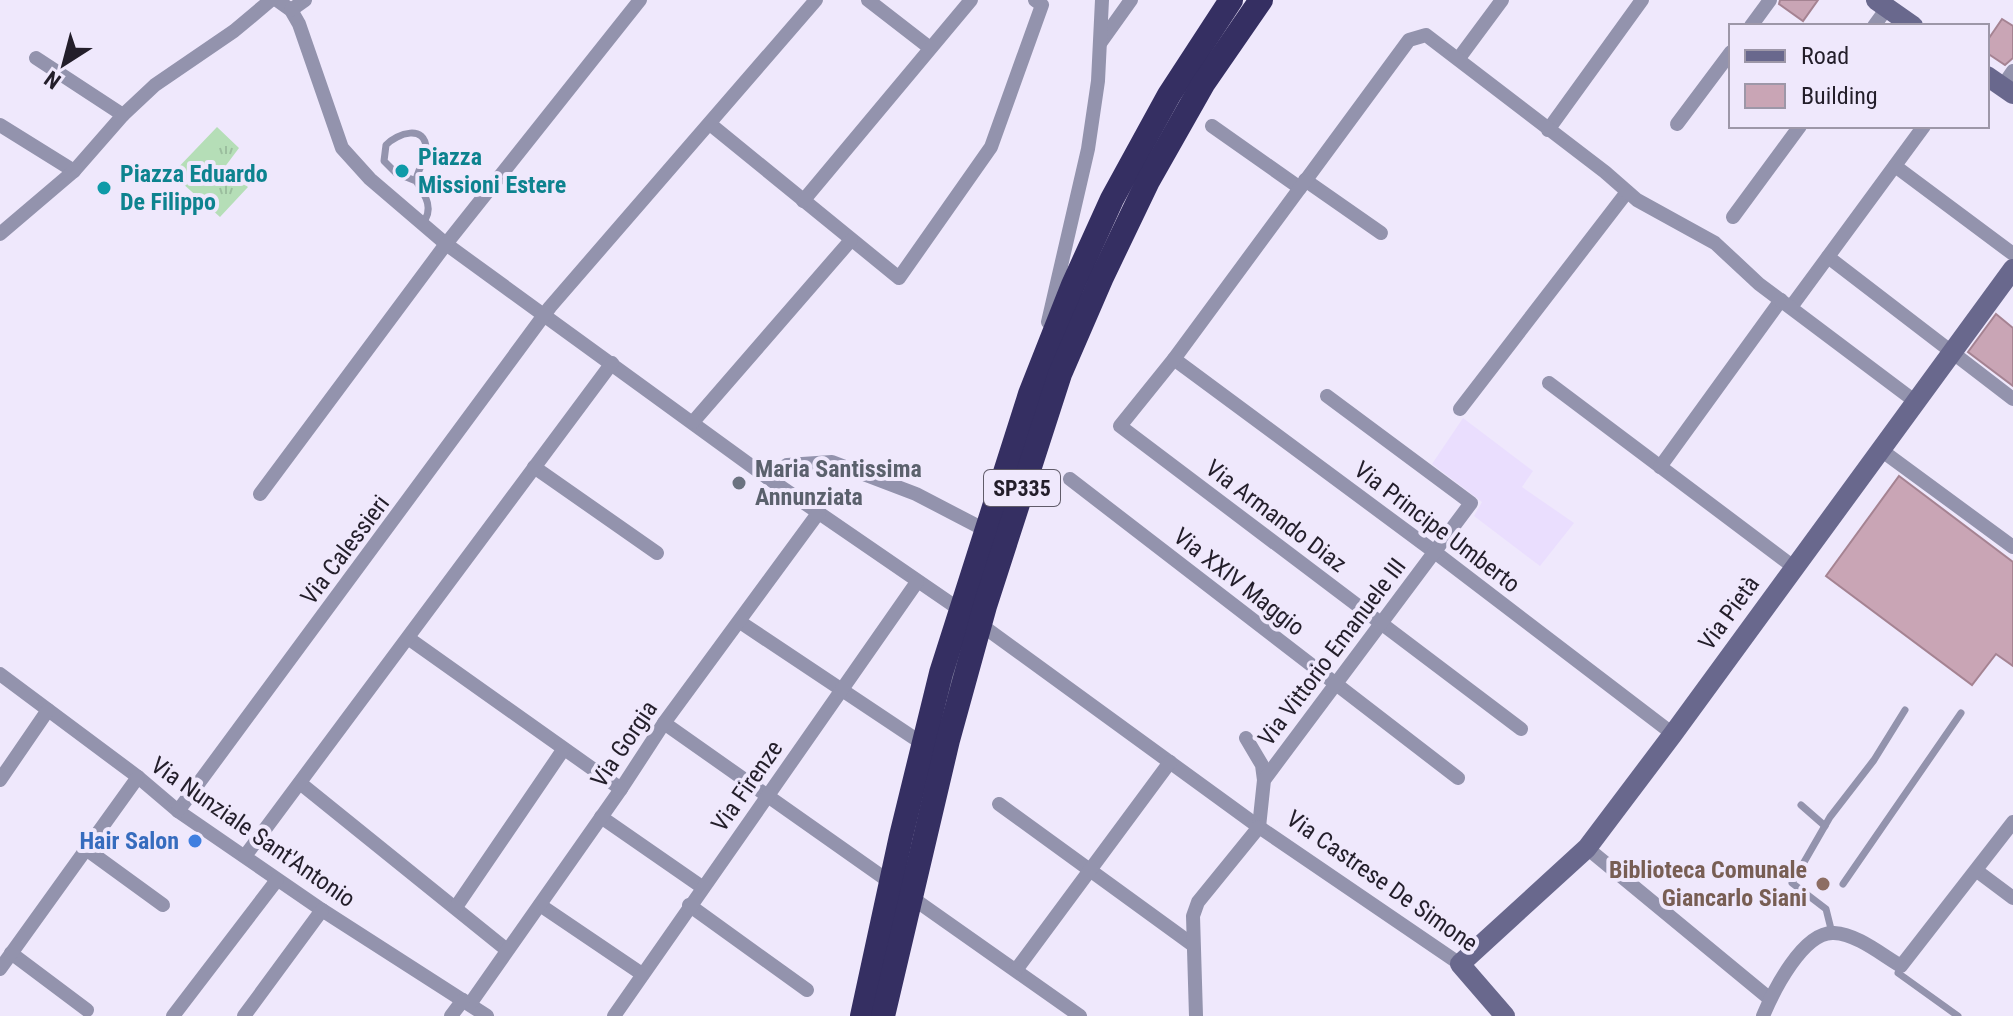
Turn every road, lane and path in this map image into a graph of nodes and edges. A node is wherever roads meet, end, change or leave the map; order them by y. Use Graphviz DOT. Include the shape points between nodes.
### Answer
graph roads {
  1 [pos="274,0"];
  2 [pos="305,0"];
  3 [pos="640,0"];
  4 [pos="816,0"];
  5 [pos="868,0"];
  6 [pos="971,0"];
  7 [pos="1035,0"];
  8 [pos="1102,0"];
  9 [pos="1131,0"];
  10 [pos="1231,0"];
  11 [pos="1261,0"];
  12 [pos="1502,0"];
  13 [pos="1642,0"];
  14 [pos="1770,0"];
  15 [pos="1882,4"];
  16 [pos="291,10"];
  17 [pos="1752,24"];
  18 [pos="1875,24"];
  19 [pos="1910,24"];
  20 [pos="1100,42"];
  21 [pos="930,48"];
  22 [pos="1462,54"];
  23 [pos="1729,55"];
  24 [pos="36,58"];
  25 [pos="123,115"];
  26 [pos="710,124"];
  27 [pos="1677,124"];
  28 [pos="0,125"];
  29 [pos="1212,126"];
  30 [pos="1799,128"];
  31 [pos="1923,128"];
  32 [pos="1548,130"];
  33 [pos="1895,166"];
  34 [pos="74,171"];
  35 [pos="416,181"];
  36 [pos="1303,184"];
  37 [pos="1627,192"];
  38 [pos="803,201"];
  39 [pos="1733,217"];
  40 [pos="422,224"];
  41 [pos="1381,233"];
  42 [pos="0,234"];
  43 [pos="851,240"];
  44 [pos="446,244"];
  45 [pos="2013,254"];
  46 [pos="1828,257"];
  47 [pos="2013,269"];
  48 [pos="1786,304"];
  49 [pos="546,315"];
  50 [pos="1951,354"];
  51 [pos="1174,359"];
  52 [pos="612,363"];
  53 [pos="1549,383"];
  54 [pos="1327,396"];
  55 [pos="2013,399"];
  56 [pos="1916,402"];
  57 [pos="1460,409"];
  58 [pos="693,422"];
  59 [pos="1881,450"];
  60 [pos="534,467"];
  61 [pos="1660,467"];
  62 [pos="768,478"];
  63 [pos="1070,479"];
  64 [pos="260,494"];
  65 [pos="819,512"];
  66 [pos="991,533"];
  67 [pos="2013,547"];
  68 [pos="657,553"];
  69 [pos="1436,553"];
  70 [pos="1795,568"];
  71 [pos="917,582"];
  72 [pos="969,616"];
  73 [pos="740,622"];
  74 [pos="1380,622"];
  75 [pos="408,638"];
  76 [pos="0,674"];
  77 [pos="1335,683"];
  78 [pos="840,691"];
  79 [pos="48,710"];
  80 [pos="1905,710"];
  81 [pos="1961,713"];
  82 [pos="664,723"];
  83 [pos="1521,729"];
  84 [pos="1673,734"];
  85 [pos="1246,738"];
  86 [pos="563,750"];
  87 [pos="933,751"];
  88 [pos="1170,762"];
  89 [pos="138,777"];
  90 [pos="1458,778"];
  91 [pos="0,780"];
  92 [pos="1264,780"];
  93 [pos="300,783"];
  94 [pos="621,789"];
  95 [pos="766,795"];
  96 [pos="999,804"];
  97 [pos="1801,805"];
  98 [pos="178,811"];
  99 [pos="601,817"];
  100 [pos="2013,822"];
  101 [pos="1825,826"];
  102 [pos="1259,827"];
  103 [pos="1587,848"];
  104 [pos="86,849"];
  105 [pos="245,856"];
  106 [pos="1089,869"];
  107 [pos="1977,871"];
  108 [pos="277,880"];
  109 [pos="1843,884"];
  110 [pos="702,887"];
  111 [pos="899,887"];
  112 [pos="2013,898"];
  113 [pos="1831,901"];
  114 [pos="163,905"];
  115 [pos="540,905"];
  116 [pos="689,905"];
  117 [pos="456,907"];
  118 [pos="1826,909"];
  119 [pos="322,910"];
  120 [pos="1832,933"];
  121 [pos="1193,945"];
  122 [pos="507,950"];
  123 [pos="11,953"];
  124 [pos="1460,964"];
  125 [pos="1901,966"];
  126 [pos="0,969"];
  127 [pos="1016,970"];
  128 [pos="642,974"];
  129 [pos="807,990"];
  130 [pos="1770,999"];
  131 [pos="466,1002"];
  132 [pos="87,1010"];
  133 [pos="173,1016"];
  134 [pos="244,1016"];
  135 [pos="451,1016"];
  136 [pos="487,1016"];
  137 [pos="614,1016"];
  138 [pos="862,1016"];
  139 [pos="877,1016"];
  140 [pos="883,1016"];
  141 [pos="1080,1016"];
  142 [pos="1196,1016"];
  143 [pos="1505,1016"];
  144 [pos="1763,1016"];
  145 [pos="1958,1016"];
  1 -- 16 [label="street"];
  1 -- 25 [label="street" via="167,75"];
  2 -- 16 [label="street"];
  3 -- 44 [label="street"];
  4 -- 26 [label="street, Via Calessieri"];
  5 -- 21 [label="street"];
  6 -- 21 [label="street"];
  7 -- 43 [label="street" via="1042,5 991,147 899,278"];
  8 -- 20 [label="street"];
  9 -- 20 [label="street"];
  10 -- 138 [label="highway, SP335" via="1169,95 1112,199 1030,394 941,673"];
  11 -- 140 [label="highway, SP335" via="1203,84 1148,181 1060,374 948,740"];
  12 -- 22 [label="street"];
  13 -- 32 [label="street"];
  14 -- 17 [label="street"];
  15 -- 18 [label="street"];
  15 -- 19 [label="street"];
  16 -- 40 [label="street, Via Castrese De Simone" via="342,148"];
  20 -- 66 [label="street" via="1088,149 1062,268"];
  21 -- 38 [label="street"];
  23 -- 27 [label="street"];
  24 -- 25 [label="street"];
  25 -- 34 [label="street"];
  26 -- 38 [label="street"];
  26 -- 49 [label="street, Via Calessieri"];
  28 -- 34 [label="street"];
  29 -- 36 [label="street"];
  30 -- 39 [label="street"];
  31 -- 33 [label="street"];
  32 -- 36 [label="street" via="1426,35 1409,40"];
  32 -- 37 [label="street"];
  33 -- 45 [label="street"];
  33 -- 46 [label="street"];
  34 -- 42 [label="street"];
  35 -- 35 [label="lane" via="427,146 421,137 401,133 386,145 384,161"];
  35 -- 40 [label="lane" via="429,210"];
  36 -- 41 [label="street"];
  36 -- 51 [label="street"];
  37 -- 48 [label="street" via="1715,243"];
  37 -- 57 [label="street"];
  38 -- 43 [label="street"];
  40 -- 44 [label="street, Via Castrese De Simone"];
  43 -- 58 [label="street"];
  44 -- 49 [label="street, Via Castrese De Simone"];
  44 -- 64 [label="street"];
  46 -- 48 [label="street"];
  46 -- 50 [label="street"];
  47 -- 50 [label="street, Via Pietà"];
  48 -- 56 [label="street"];
  48 -- 61 [label="street"];
  49 -- 52 [label="street, Via Castrese De Simone"];
  49 -- 98 [label="street, Via Calessieri"];
  50 -- 55 [label="street"];
  50 -- 56 [label="street, Via Pietà"];
  51 -- 69 [label="street, Via Principe Umberto"];
  51 -- 74 [label="street, Via Armando Diaz" via="1120,426"];
  52 -- 58 [label="street, Via Castrese De Simone"];
  52 -- 60 [label="street"];
  53 -- 61 [label="street"];
  54 -- 69 [label="street, Via Vittorio Emanuele III" via="1471,503"];
  56 -- 59 [label="street, Via Pietà"];
  58 -- 62 [label="street, Via Castrese De Simone"];
  59 -- 67 [label="street"];
  59 -- 70 [label="street, Via Pietà"];
  60 -- 68 [label="street"];
  60 -- 75 [label="street"];
  61 -- 70 [label="street"];
  62 -- 65 [label="street, Via Castrese De Simone"];
  62 -- 66 [label="street" via="787,465 832,462 916,494"];
  63 -- 77 [label="street, Via XXIV Maggio"];
  65 -- 71 [label="street, Via Castrese De Simone"];
  65 -- 73 [label="street, Via Gorgia"];
  66 -- 72 [label="street"];
  69 -- 74 [label="street, Via Vittorio Emanuele III"];
  69 -- 84 [label="street, Via Principe Umberto"];
  70 -- 84 [label="street, Via Pietà"];
  71 -- 72 [label="street, Via Castrese De Simone"];
  71 -- 78 [label="street, Via Firenze"];
  72 -- 87 [label="street"];
  72 -- 88 [label="street, Via Castrese De Simone"];
  73 -- 78 [label="street"];
  73 -- 82 [label="street, Via Gorgia"];
  74 -- 77 [label="street, Via Vittorio Emanuele III"];
  74 -- 83 [label="street, Via Armando Diaz"];
  75 -- 86 [label="street"];
  75 -- 93 [label="street"];
  76 -- 79 [label="street, Via Nunziale Sant'Antonio"];
  77 -- 90 [label="street, Via XXIV Maggio"];
  77 -- 92 [label="street, Via Vittorio Emanuele III"];
  78 -- 87 [label="street"];
  78 -- 95 [label="street, Via Firenze"];
  79 -- 89 [label="street, Via Nunziale Sant'Antonio"];
  79 -- 91 [label="street"];
  80 -- 101 [label="lane"];
  81 -- 109 [label="lane"];
  82 -- 94 [label="street, Via Gorgia"];
  82 -- 95 [label="street"];
  84 -- 103 [label="street, Via Pietà"];
  85 -- 92 [label="street, Via Vittorio Emanuele III" via="1262,765"];
  86 -- 94 [label="street"];
  86 -- 117 [label="street"];
  87 -- 111 [label="street"];
  88 -- 102 [label="street, Via Castrese De Simone"];
  88 -- 106 [label="street"];
  89 -- 98 [label="street, Via Nunziale Sant'Antonio"];
  89 -- 104 [label="street"];
  92 -- 102 [label="street, Via Vittorio Emanuele III"];
  93 -- 105 [label="street"];
  93 -- 117 [label="street"];
  94 -- 99 [label="street, Via Gorgia"];
  95 -- 110 [label="street, Via Firenze"];
  95 -- 111 [label="street"];
  96 -- 106 [label="street"];
  97 -- 101 [label="lane"];
  98 -- 105 [label="street, Via Nunziale Sant'Antonio"];
  99 -- 110 [label="street"];
  99 -- 115 [label="street, Via Gorgia"];
  100 -- 107 [label="street"];
  101 -- 118 [label="lane" via="1792,883"];
  102 -- 121 [label="street" via="1198,902"];
  102 -- 124 [label="street, Via Castrese De Simone"];
  103 -- 124 [label="street, Via Pietà"];
  103 -- 130 [label="street"];
  104 -- 114 [label="street"];
  104 -- 123 [label="street"];
  105 -- 108 [label="street, Via Nunziale Sant'Antonio"];
  106 -- 121 [label="street"];
  106 -- 127 [label="street"];
  107 -- 112 [label="street"];
  107 -- 125 [label="street"];
  108 -- 119 [label="street, Via Nunziale Sant'Antonio"];
  108 -- 133 [label="street"];
  110 -- 116 [label="street, Via Firenze"];
  111 -- 127 [label="street"];
  111 -- 139 [label="street"];
  113 -- 118 [label="lane"];
  115 -- 122 [label="street, Via Gorgia"];
  115 -- 128 [label="street"];
  116 -- 128 [label="street, Via Firenze"];
  116 -- 129 [label="street"];
  117 -- 122 [label="street"];
  118 -- 120 [label="lane"];
  119 -- 131 [label="street, Via Nunziale Sant'Antonio"];
  119 -- 134 [label="street"];
  120 -- 125 [label="street" via="1854,939"];
  120 -- 130 [label="street" via="1805,946"];
  121 -- 142 [label="street"];
  122 -- 131 [label="street, Via Gorgia"];
  123 -- 126 [label="street"];
  123 -- 132 [label="street"];
  124 -- 143 [label="street, Via Castrese De Simone"];
  125 -- 145 [label="lane" via="1898,973"];
  127 -- 141 [label="street"];
  128 -- 137 [label="street, Via Firenze"];
  130 -- 144 [label="street"];
  131 -- 135 [label="street, Via Gorgia"];
  131 -- 136 [label="street, Via Nunziale Sant'Antonio"];
}
